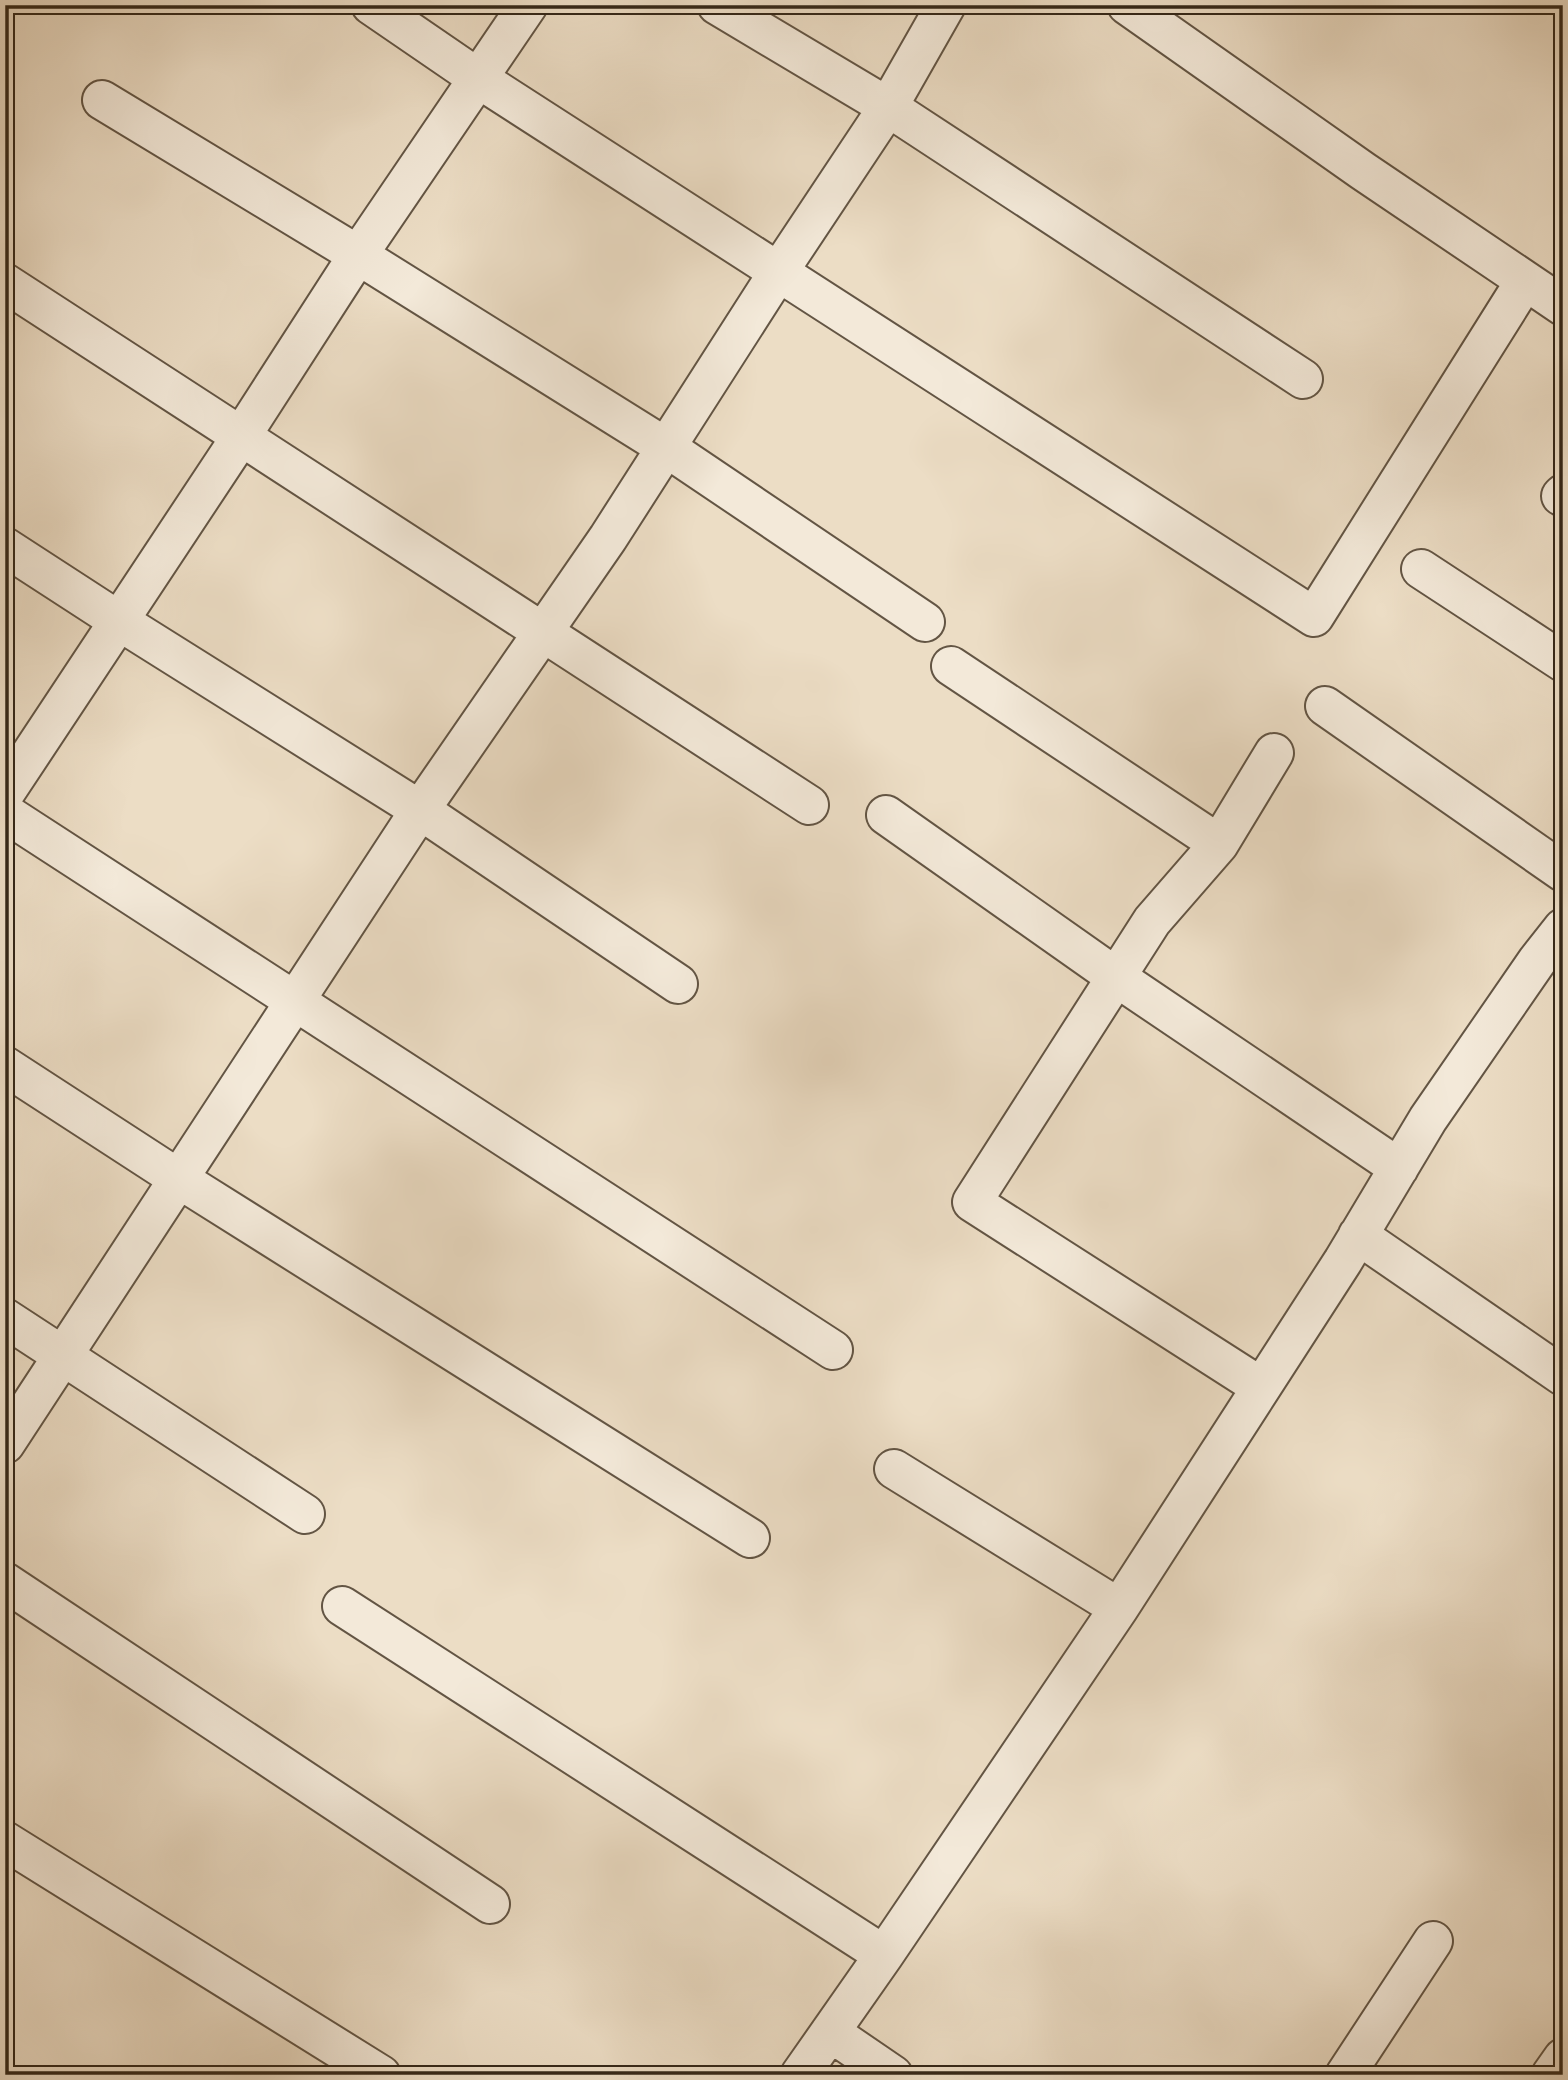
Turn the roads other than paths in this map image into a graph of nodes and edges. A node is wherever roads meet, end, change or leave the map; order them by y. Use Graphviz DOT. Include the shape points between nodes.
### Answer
graph roads {
  1 [pos="371,5"];
  2 [pos="528,5"];
  3 [pos="716,5"];
  4 [pos="946,5"];
  5 [pos="1127,5"];
  6 [pos="479,79"];
  7 [pos="102,100"];
  8 [pos="888,107"];
  9 [pos="358,255"];
  10 [pos="779,271"];
  11 [pos="1525,281"];
  12 [pos="5,283"];
  13 [pos="1563,306"];
  14 [pos="1303,379"];
  15 [pos="242,435"];
  16 [pos="667,448"];
  17 [pos="5,547"];
  18 [pos="1421,569"];
  19 [pos="119,621"];
  20 [pos="925,622"];
  21 [pos="542,631"];
  22 [pos="1563,662"];
  23 [pos="951,666"];
  24 [pos="1325,706"];
  25 [pos="1274,753"];
  26 [pos="5,793"];
  27 [pos="809,805"];
  28 [pos="420,810"];
  29 [pos="5,813"];
  30 [pos="886,815"];
  31 [pos="1219,844"];
  32 [pos="1563,872"];
  33 [pos="1563,928"];
  34 [pos="1116,976"];
  35 [pos="678,984"];
  36 [pos="294,1001"];
  37 [pos="5,1066"];
  38 [pos="1399,1168"];
  39 [pos="179,1179"];
  40 [pos="1359,1235"];
  41 [pos="5,1318"];
  42 [pos="833,1350"];
  43 [pos="65,1356"];
  44 [pos="1563,1376"];
  45 [pos="1261,1387"];
  46 [pos="5,1444"];
  47 [pos="894,1469"];
  48 [pos="305,1514"];
  49 [pos="750,1538"];
  50 [pos="5,1582"];
  51 [pos="342,1606"];
  52 [pos="1119,1608"];
  53 [pos="5,1841"];
  54 [pos="490,1903"];
  55 [pos="1433,1941"];
  56 [pos="884,1955"];
  57 [pos="830,2032"];
  58 [pos="1563,2058"];
  59 [pos="381,2075"];
  60 [pos="800,2075"];
  61 [pos="892,2075"];
  62 [pos="1345,2075"];
  63 [pos="1551,2075"];
  1 -- 6 [label="street"];
  2 -- 6 [label="street"];
  3 -- 8 [label="street"];
  4 -- 8 [label="street"];
  5 -- 11 [label="street"];
  6 -- 9 [label="street"];
  6 -- 10 [label="street"];
  7 -- 9 [label="street"];
  8 -- 10 [label="street"];
  8 -- 14 [label="street"];
  9 -- 15 [label="street"];
  9 -- 16 [label="street"];
  10 -- 11 [label="street" via="1314,617"];
  10 -- 16 [label="street"];
  11 -- 13 [label="street"];
  12 -- 15 [label="street"];
  15 -- 19 [label="street"];
  15 -- 21 [label="street"];
  16 -- 20 [label="street"];
  16 -- 21 [label="street"];
  17 -- 19 [label="street"];
  18 -- 22 [label="street"];
  19 -- 26 [label="street"];
  19 -- 28 [label="street"];
  21 -- 27 [label="street"];
  21 -- 28 [label="street"];
  23 -- 31 [label="street"];
  24 -- 32 [label="street"];
  25 -- 31 [label="street"];
  28 -- 35 [label="street"];
  28 -- 36 [label="street"];
  29 -- 36 [label="street"];
  30 -- 34 [label="street"];
  31 -- 34 [label="street" via="1152,921"];
  33 -- 38 [label="street" via="1428,1119"];
  34 -- 38 [label="street"];
  34 -- 45 [label="street" via="972,1202"];
  36 -- 39 [label="street"];
  36 -- 42 [label="street"];
  37 -- 39 [label="street"];
  38 -- 40 [label="street"];
  39 -- 43 [label="street"];
  39 -- 49 [label="street"];
  40 -- 44 [label="street"];
  40 -- 45 [label="street"];
  41 -- 43 [label="street"];
  43 -- 46 [label="street"];
  43 -- 48 [label="street"];
  45 -- 52 [label="street"];
  47 -- 52 [label="street"];
  50 -- 54 [label="street"];
  51 -- 56 [label="street"];
  52 -- 56 [label="street"];
  53 -- 59 [label="street"];
  55 -- 62 [label="street"];
  56 -- 57 [label="street"];
  57 -- 60 [label="street"];
  57 -- 61 [label="street"];
  58 -- 63 [label="street"];
}
